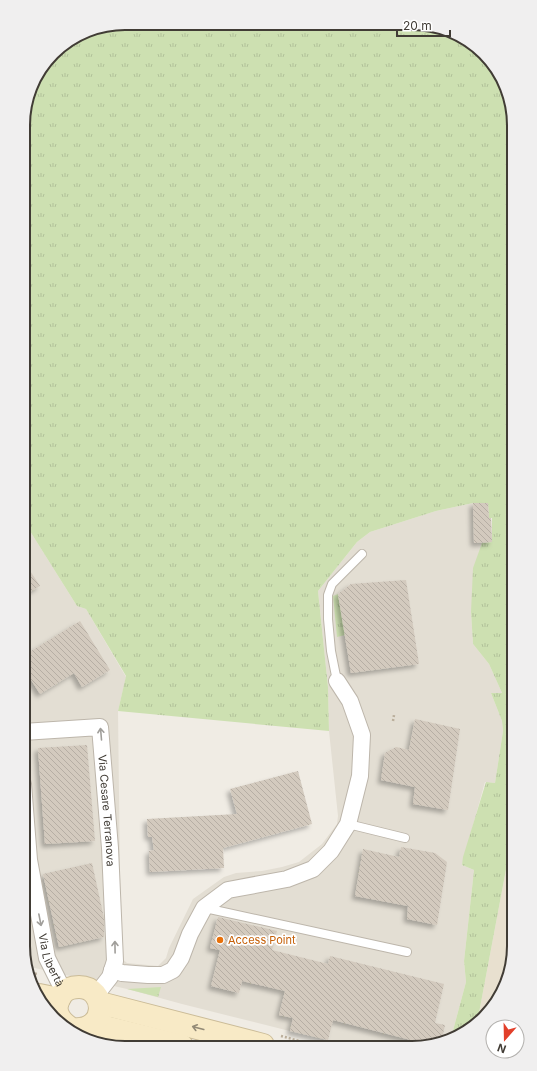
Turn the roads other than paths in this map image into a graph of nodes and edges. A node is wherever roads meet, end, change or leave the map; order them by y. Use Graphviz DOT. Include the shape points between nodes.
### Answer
graph roads {
  1 [pos="362,554"];
  2 [pos="337,681"];
  3 [pos="30,732"];
  4 [pos="348,824"];
  5 [pos="406,838"];
  6 [pos="30,865"];
  7 [pos="204,908"];
  8 [pos="407,952"];
  9 [pos="112,970"];
  10 [pos="98,999"];
  11 [pos="60,1011"];
  12 [pos="94,1024"];
  13 [pos="78,1028"];
  14 [pos="81,1030"];
  15 [pos="162,1041"];
  16 [pos="249,1041"];
  1 -- 2 [label="lane" via="332,584 328,595 331,650"];
  2 -- 4 [label="street" via="350,701 362,736 360,776"];
  9 -- 3 [label="street, Via Cesare Terranova, one-way" via="115,961 115,933 100,727"];
  4 -- 5 [label="lane"];
  4 -- 7 [label="street" via="332,851 313,869 287,879 228,890"];
  6 -- 11 [label="street, Via Libertà, one-way" via="47,958"];
  7 -- 8 [label="lane"];
  7 -- 9 [label="street" via="173,970 163,975 148,975"];
  9 -- 10 [label="street, Via Cesare Terranova"];
  10 -- 11 [label="street" via="87,988 73,987"];
  10 -- 12 [label="street" via="100,1012"];
  16 -- 10 [label="street, one-way"];
  11 -- 13 [label="street"];
  12 -- 14 [label="street"];
  12 -- 15 [label="street"];
}
